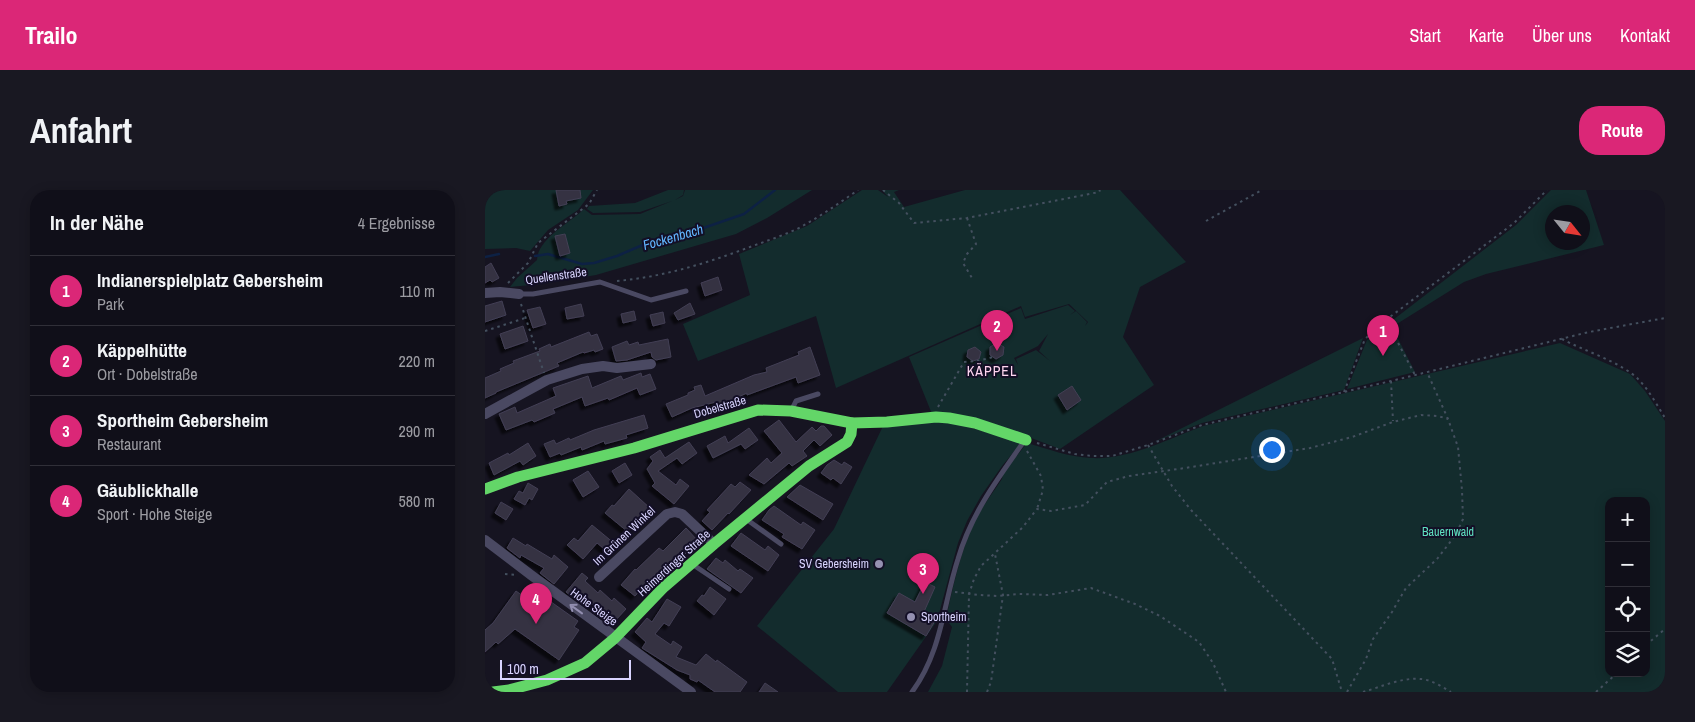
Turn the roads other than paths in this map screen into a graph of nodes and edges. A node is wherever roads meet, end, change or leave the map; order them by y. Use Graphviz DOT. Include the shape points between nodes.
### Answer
graph roads {
  1 [pos="685,290"];
  2 [pos="485,293"];
  3 [pos="520,298"];
  4 [pos="651,364"];
  5 [pos="818,394"];
  6 [pos="791,411"];
  7 [pos="485,414"];
  8 [pos="852,423"];
  9 [pos="1024,442"];
  10 [pos="485,489"];
  11 [pos="746,519"];
  12 [pos="485,540"];
  13 [pos="713,544"];
  14 [pos="781,544"];
  15 [pos="691,564"];
  16 [pos="599,576"];
  17 [pos="729,589"];
  18 [pos="615,638"];
  19 [pos="493,692"];
  20 [pos="691,692"];
  21 [pos="913,692"];
  1 -- 3 [label="lane, Quellenstraße" via="651,300 600,282"];
  2 -- 3 [label="street, Quellenstraße" via="500,292"];
  4 -- 7 [label="street" via="582,368 547,380"];
  5 -- 6 [label="lane" via="796,401"];
  6 -- 8 [label="street, Dobelstraße"];
  6 -- 10 [label="street, Dobelstraße" via="758,410"];
  8 -- 9 [label="street, Dobelstraße" via="936,417 964,420"];
  8 -- 11 [label="street, Heimerdinger Straße" via="847,442 809,466"];
  9 -- 21 [label="lane" via="975,515 957,560 931,662"];
  11 -- 13 [label="street, Heimerdinger Straße"];
  11 -- 14 [label="lane"];
  18 -- 12 [label="street, Hohe Steige, one-way"];
  13 -- 15 [label="street, Heimerdinger Straße"];
  13 -- 16 [label="street, Im Grünen Winkel" via="682,514 667,514"];
  15 -- 17 [label="lane"];
  15 -- 18 [label="street, Heimerdinger Straße"];
  18 -- 19 [label="street, Heimerdinger Straße" via="585,663 547,680"];
  18 -- 20 [label="street, Hohe Steige"];
}
